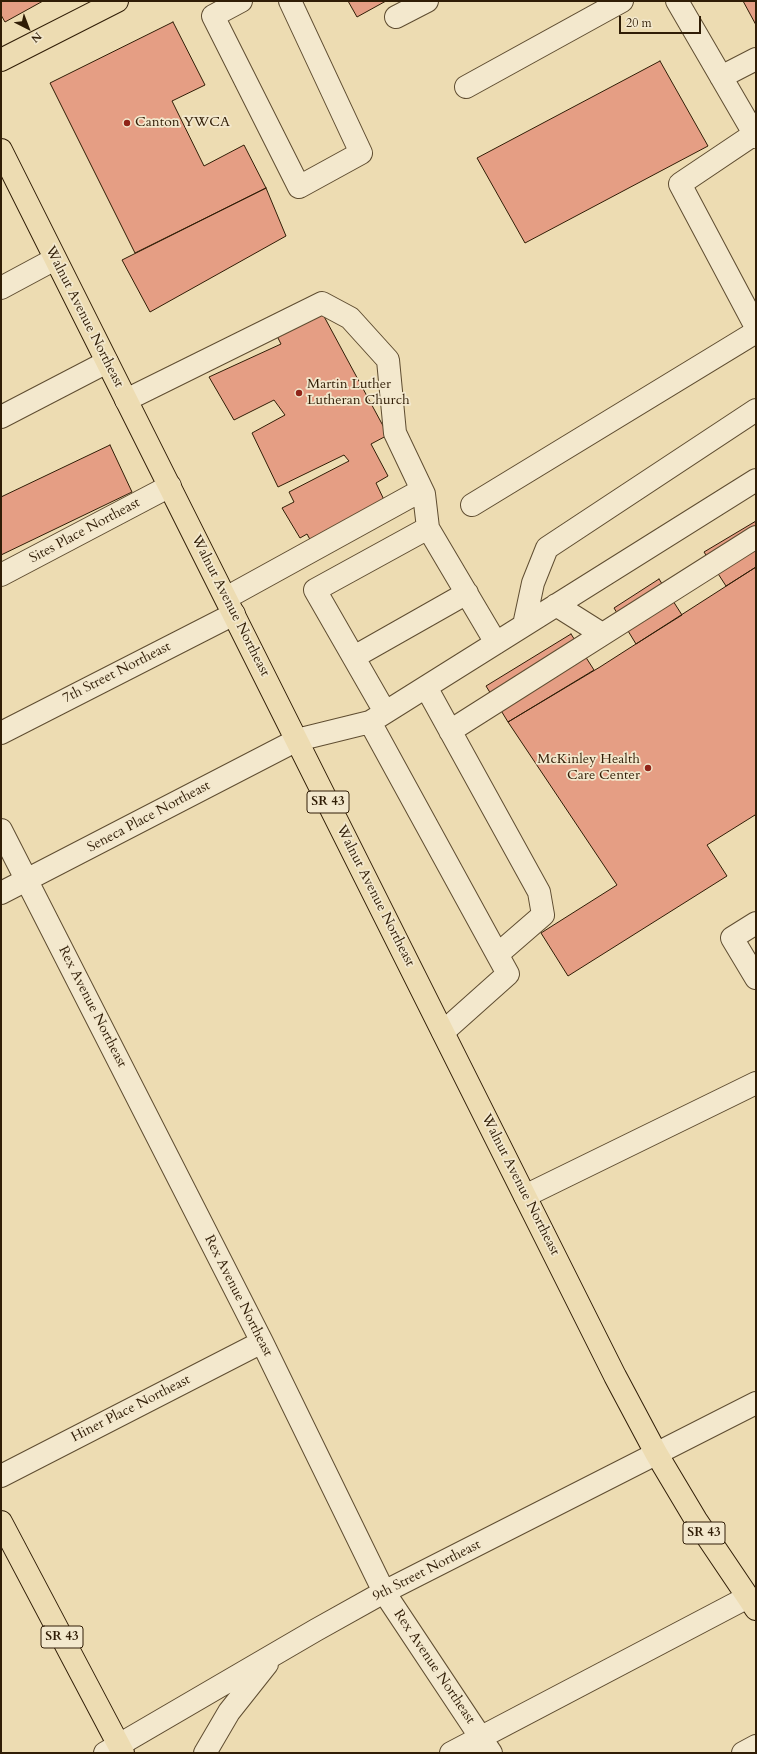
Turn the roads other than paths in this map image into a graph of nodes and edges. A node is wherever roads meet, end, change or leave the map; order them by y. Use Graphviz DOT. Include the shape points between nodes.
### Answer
graph roads {
  1 [pos="117,1"];
  2 [pos="239,1"];
  3 [pos="290,1"];
  4 [pos="427,1"];
  5 [pos="622,1"];
  6 [pos="678,1"];
  7 [pos="396,17"];
  8 [pos="756,59"];
  9 [pos="1,60"];
  10 [pos="722,77"];
  11 [pos="466,87"];
  12 [pos="755,134"];
  13 [pos="1,150"];
  14 [pos="55,259"];
  15 [pos="1,288"];
  16 [pos="756,327"];
  17 [pos="756,332"];
  18 [pos="107,362"];
  19 [pos="126,400"];
  20 [pos="756,410"];
  21 [pos="1,417"];
  22 [pos="756,480"];
  23 [pos="170,486"];
  24 [pos="422,490"];
  25 [pos="472,505"];
  26 [pos="428,528"];
  27 [pos="756,537"];
  28 [pos="1,575"];
  29 [pos="467,593"];
  30 [pos="556,605"];
  31 [pos="230,606"];
  32 [pos="524,625"];
  33 [pos="602,634"];
  34 [pos="496,643"];
  35 [pos="354,657"];
  36 [pos="426,686"];
  37 [pos="377,717"];
  38 [pos="450,731"];
  39 [pos="1,733"];
  40 [pos="297,740"];
  41 [pos="1,830"];
  42 [pos="27,880"];
  43 [pos="1,893"];
  44 [pos="756,923"];
  45 [pos="498,954"];
  46 [pos="756,978"];
  47 [pos="443,1032"];
  48 [pos="756,1083"];
  49 [pos="525,1196"];
  50 [pos="262,1342"];
  51 [pos="756,1403"];
  52 [pos="656,1453"];
  53 [pos="1,1476"];
  54 [pos="1,1522"];
  55 [pos="384,1592"];
  56 [pos="752,1603"];
  57 [pos="275,1654"];
  58 [pos="486,1745"];
  59 [pos="756,1746"];
  60 [pos="115,1750"];
  61 [pos="205,1753"];
  62 [pos="451,1753"];
  63 [pos="743,1753"];
  1 -- 9 [label="main road"];
  2 -- 3 [label="street" via="213,16 299,187 361,153"];
  4 -- 7 [label="street"];
  5 -- 11 [label="street"];
  6 -- 10 [label="street"];
  8 -- 10 [label="street"];
  10 -- 12 [label="street"];
  12 -- 16 [label="street" via="680,184"];
  13 -- 14 [label="main road, Walnut Avenue Northeast / SR 43"];
  14 -- 15 [label="street"];
  14 -- 18 [label="main road, Walnut Avenue Northeast / SR 43"];
  17 -- 25 [label="street"];
  18 -- 19 [label="main road, Walnut Avenue Northeast / SR 43"];
  18 -- 21 [label="street"];
  19 -- 23 [label="main road, Walnut Avenue Northeast / SR 43"];
  19 -- 24 [label="street" via="322,303 350,318 388,360 395,432"];
  20 -- 32 [label="street" via="547,548 533,583"];
  22 -- 30 [label="street, Seneca Place Northeast"];
  23 -- 28 [label="street, Sites Place Northeast"];
  23 -- 31 [label="main road, Walnut Avenue Northeast / SR 43"];
  24 -- 26 [label="street"];
  24 -- 31 [label="street, 7th Street Northeast"];
  26 -- 29 [label="street"];
  26 -- 35 [label="street" via="315,590"];
  27 -- 33 [label="street"];
  29 -- 34 [label="street"];
  29 -- 35 [label="street"];
  30 -- 32 [label="street, Seneca Place Northeast"];
  30 -- 33 [label="street"];
  31 -- 39 [label="street, 7th Street Northeast"];
  31 -- 40 [label="main road, Walnut Avenue Northeast / SR 43"];
  32 -- 34 [label="street, Seneca Place Northeast"];
  33 -- 38 [label="street"];
  34 -- 36 [label="street, Seneca Place Northeast"];
  35 -- 37 [label="street"];
  36 -- 37 [label="street, Seneca Place Northeast"];
  36 -- 38 [label="street"];
  37 -- 40 [label="street, Seneca Place Northeast"];
  37 -- 45 [label="street"];
  38 -- 45 [label="street" via="539,892 543,915"];
  40 -- 42 [label="street, Seneca Place Northeast"];
  40 -- 47 [label="main road, Walnut Avenue Northeast / SR 43"];
  41 -- 42 [label="street, Rex Avenue Northeast"];
  42 -- 43 [label="street, Seneca Place Northeast"];
  42 -- 50 [label="street, Rex Avenue Northeast"];
  44 -- 46 [label="street" via="732,938"];
  45 -- 47 [label="street" via="508,974"];
  47 -- 49 [label="main road, Walnut Avenue Northeast / SR 43"];
  48 -- 49 [label="street"];
  49 -- 52 [label="main road, Walnut Avenue Northeast / SR 43"];
  50 -- 53 [label="street, Hiner Place Northeast"];
  50 -- 55 [label="street, Rex Avenue Northeast"];
  51 -- 52 [label="street, 9th Street Northeast"];
  52 -- 55 [label="street, 9th Street Northeast"];
  52 -- 56 [label="main road, Walnut Avenue Northeast / SR 43" via="696,1520"];
  54 -- 60 [label="main road, SR 43"];
  55 -- 57 [label="street, 9th Street Northeast"];
  55 -- 58 [label="street, Rex Avenue Northeast"];
  56 -- 58 [label="street"];
  57 -- 60 [label="street, 9th Street Northeast"];
  57 -- 61 [label="street" via="229,1712"];
  58 -- 62 [label="street"];
  59 -- 63 [label="street"];
}
